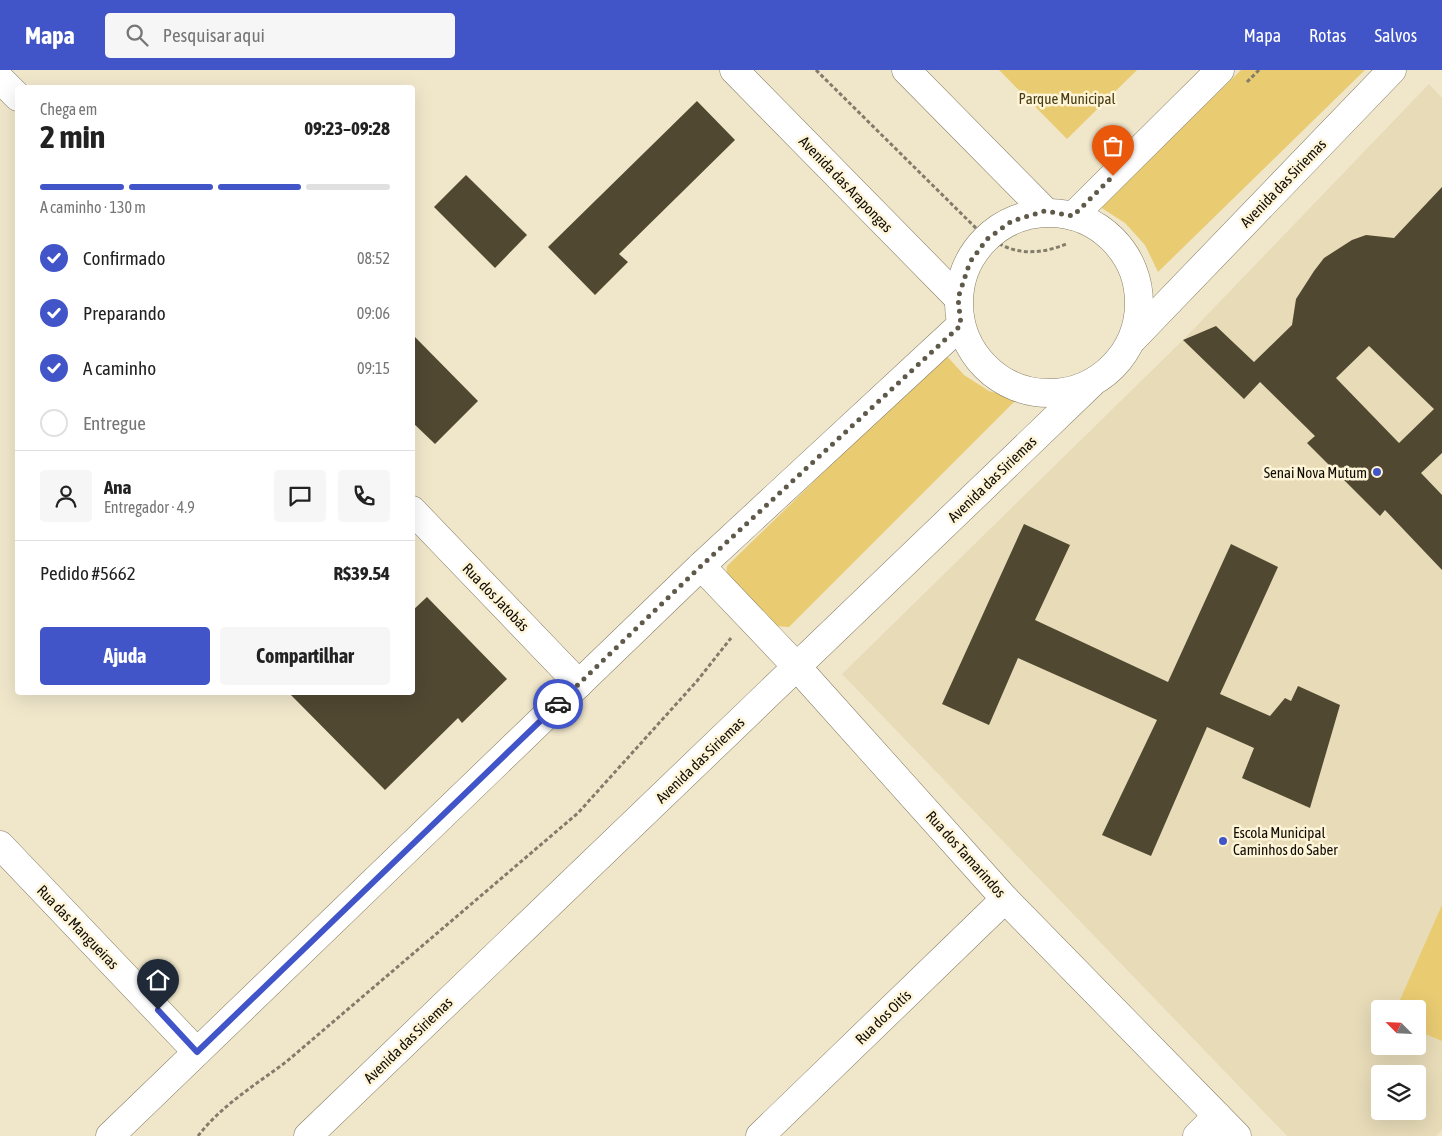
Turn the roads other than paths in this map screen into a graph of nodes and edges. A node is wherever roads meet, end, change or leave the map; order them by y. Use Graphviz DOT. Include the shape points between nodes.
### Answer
graph roads {
  1 [pos="734,70"];
  2 [pos="906,70"];
  3 [pos="1220,70"];
  4 [pos="1392,70"];
  5 [pos="0,79"];
  6 [pos="15,94"];
  7 [pos="1045,211"];
  8 [pos="1073,216"];
  9 [pos="958,298"];
  10 [pos="961,325"];
  11 [pos="1132,340"];
  12 [pos="1092,383"];
  13 [pos="415,513"];
  14 [pos="701,566"];
  15 [pos="797,667"];
  16 [pos="579,684"];
  17 [pos="0,845"];
  18 [pos="1005,899"];
  19 [pos="197,1052"];
  20 [pos="1217,1116"];
  21 [pos="318,1133"];
  22 [pos="110,1136"];
  23 [pos="760,1136"];
  24 [pos="1197,1136"];
  25 [pos="1237,1136"];
  1 -- 9 [label="street, Avenida das Arapongas"];
  2 -- 7 [label="street"];
  3 -- 8 [label="street"];
  4 -- 11 [label="street, Avenida das Siriemas"];
  5 -- 6 [label="street"];
  7 -- 8 [label="street"];
  7 -- 9 [label="street" via="1012,221 987,239 970,262"];
  8 -- 11 [label="street" via="1101,229 1123,251 1137,279 1140,310"];
  9 -- 10 [label="street"];
  10 -- 12 [label="street" via="986,368 1010,384 1036,393 1065,392"];
  10 -- 14 [label="street"];
  11 -- 12 [label="street" via="1115,366"];
  12 -- 15 [label="street, Avenida das Siriemas"];
  13 -- 16 [label="street, Rua dos Jatobás"];
  14 -- 15 [label="street, Rua dos Tamarindos"];
  14 -- 16 [label="street"];
  15 -- 18 [label="street, Rua dos Tamarindos"];
  15 -- 21 [label="street, Avenida das Siriemas"];
  16 -- 19 [label="street"];
  17 -- 19 [label="street, Rua das Mangueiras"];
  18 -- 20 [label="street, Rua dos Tamarindos"];
  18 -- 23 [label="street, Rua dos Oitís"];
  19 -- 22 [label="street"];
  20 -- 24 [label="street"];
  20 -- 25 [label="street, Rua dos Tamarindos"];
}
